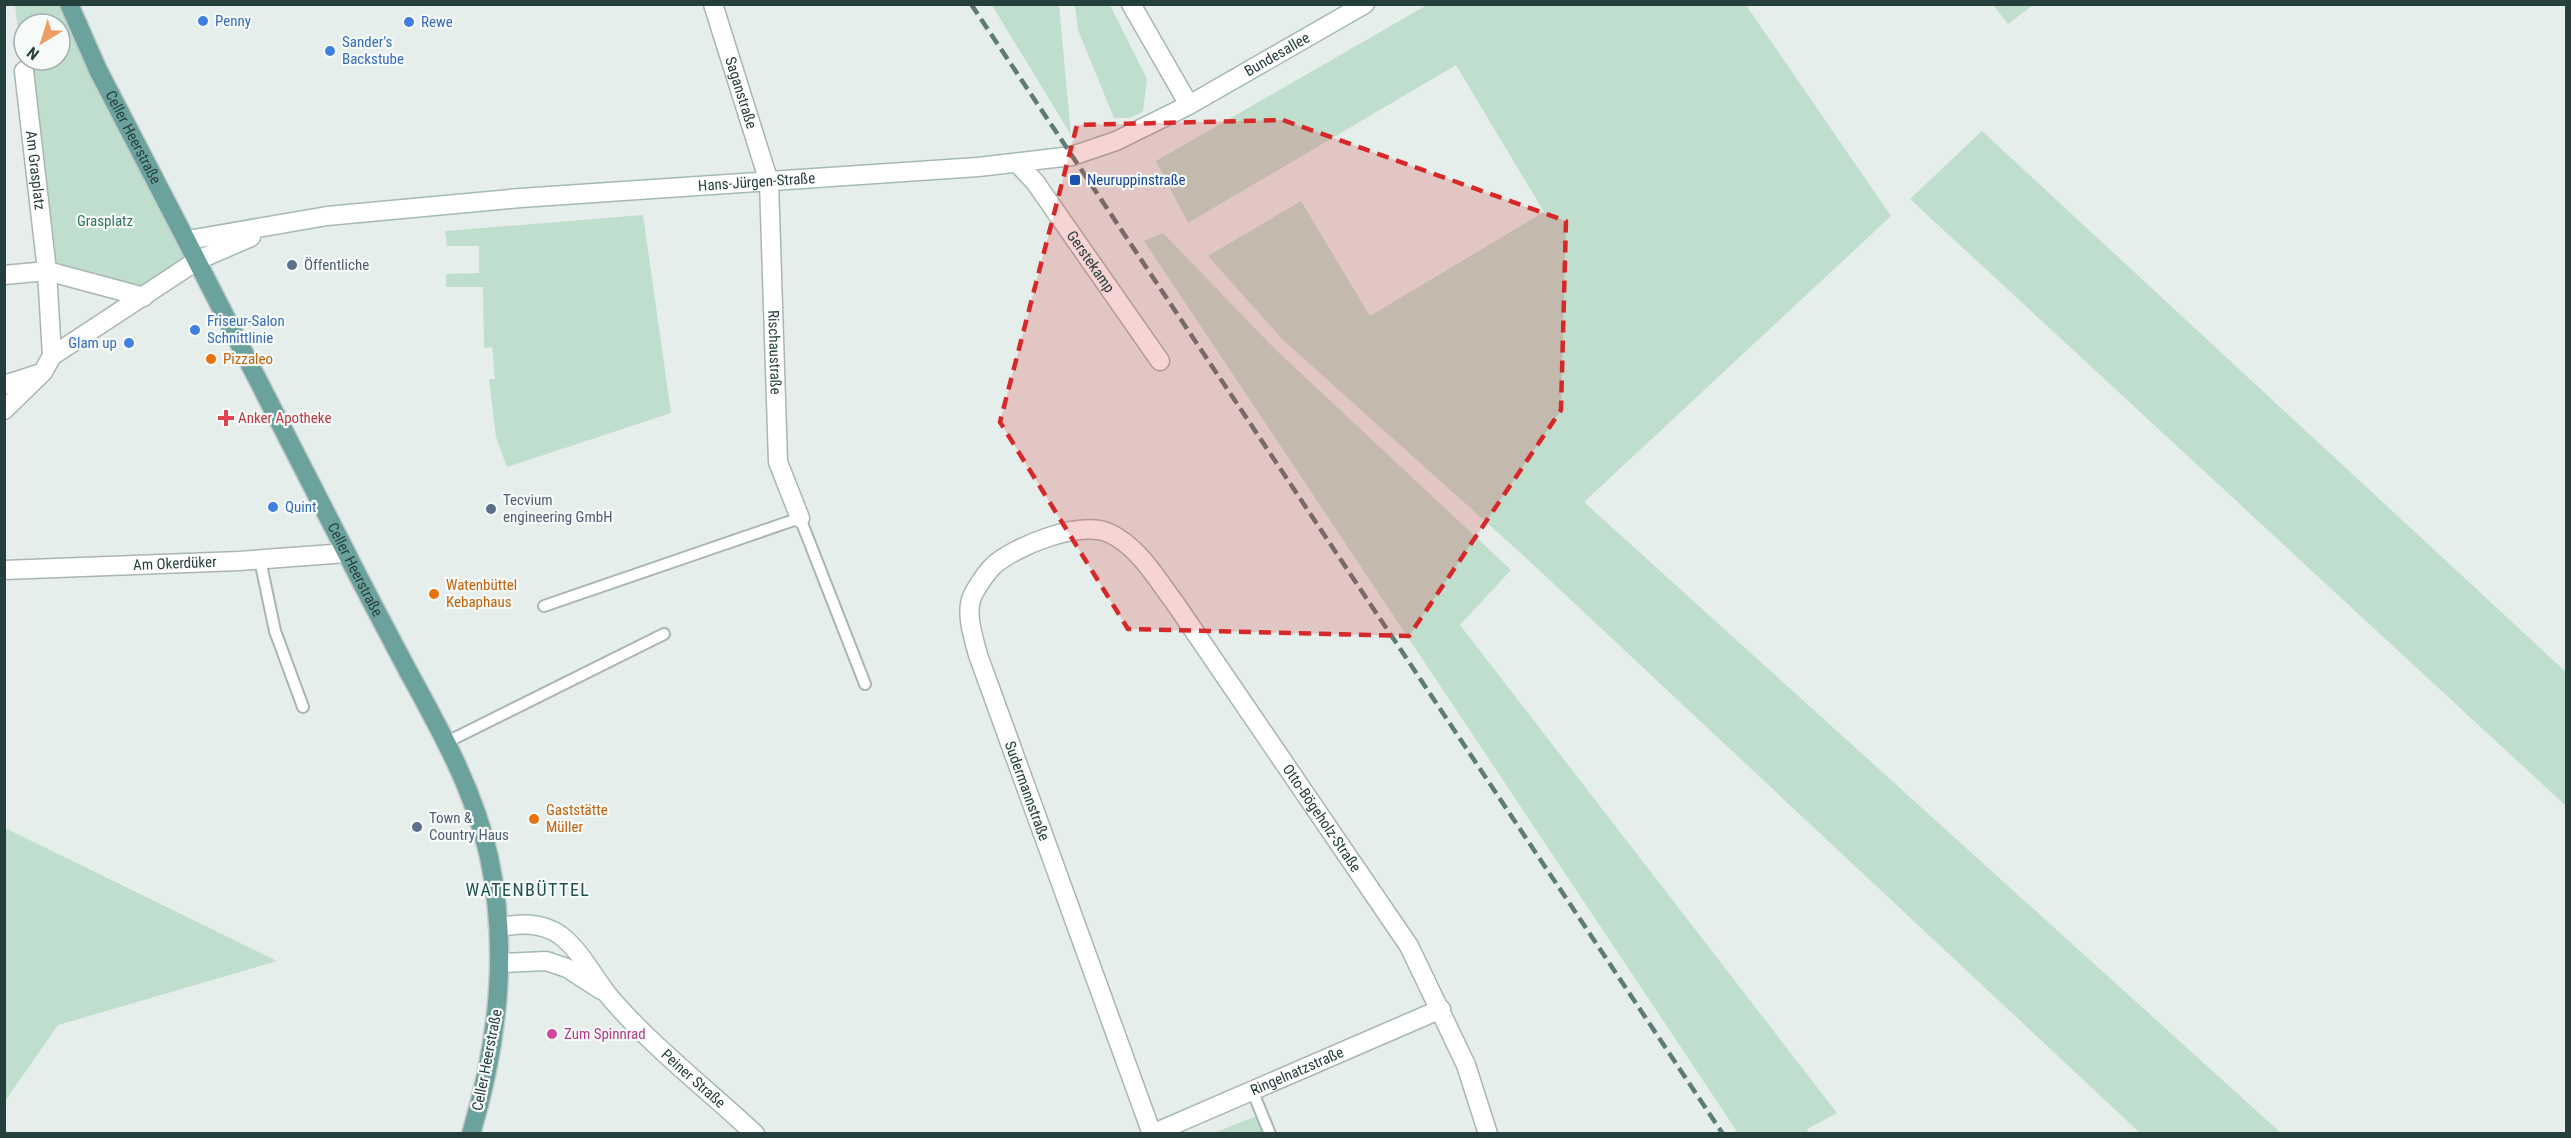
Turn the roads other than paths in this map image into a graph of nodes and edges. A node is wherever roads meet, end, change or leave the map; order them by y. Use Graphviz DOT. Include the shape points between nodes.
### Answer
graph roads {
  1 [pos="69,4"];
  2 [pos="713,4"];
  3 [pos="1131,4"];
  4 [pos="1365,4"];
  5 [pos="24,72"];
  6 [pos="1189,105"];
  7 [pos="1018,164"];
  8 [pos="769,182"];
  9 [pos="313,218"];
  10 [pos="188,240"];
  11 [pos="198,261"];
  12 [pos="47,271"];
  13 [pos="4,275"];
  14 [pos="144,297"];
  15 [pos="52,356"];
  16 [pos="1160,361"];
  17 [pos="43,372"];
  18 [pos="4,385"];
  19 [pos="4,410"];
  20 [pos="800,518"];
  21 [pos="1108,532"];
  22 [pos="346,553"];
  23 [pos="260,560"];
  24 [pos="4,570"];
  25 [pos="544,606"];
  26 [pos="664,634"];
  27 [pos="865,684"];
  28 [pos="303,707"];
  29 [pos="447,742"];
  30 [pos="498,927"];
  31 [pos="500,963"];
  32 [pos="608,995"];
  33 [pos="1441,1009"];
  34 [pos="1252,1090"];
  35 [pos="471,1134"];
  36 [pos="754,1134"];
  37 [pos="1152,1134"];
  38 [pos="1270,1134"];
  39 [pos="1488,1134"];
  1 -- 10 [label="main road, Celler Heerstraße" via="98,70"];
  2 -- 8 [label="street, Saganstraße"];
  3 -- 6 [label="street"];
  4 -- 6 [label="street, Bundesallee"];
  5 -- 12 [label="street, Am Grasplatz"];
  6 -- 7 [label="street, Hans-Jürgen-Straße" via="1091,150"];
  7 -- 8 [label="street, Hans-Jürgen-Straße"];
  7 -- 16 [label="street, Gerstekamp" via="1035,182"];
  8 -- 9 [label="street, Hans-Jürgen-Straße" via="520,198"];
  8 -- 20 [label="street, Rischaustraße" via="778,462"];
  9 -- 10 [label="street, Hans-Jürgen-Straße"];
  9 -- 11 [label="street, Hans-Jürgen-Straße" via="242,240"];
  10 -- 11 [label="main road, Celler Heerstraße"];
  11 -- 14 [label="street"];
  11 -- 22 [label="main road, Celler Heerstraße"];
  12 -- 13 [label="street"];
  12 -- 14 [label="street"];
  12 -- 15 [label="street, Am Grasplatz"];
  14 -- 15 [label="street"];
  15 -- 17 [label="street"];
  17 -- 18 [label="street"];
  17 -- 19 [label="street"];
  20 -- 25 [label="lane"];
  20 -- 27 [label="lane, Rischaustraße"];
  21 -- 33 [label="street, Otto-Bögeholz-Straße" via="1138,554 1175,603 1409,946"];
  21 -- 37 [label="street, Sudermannstraße" via="1079,530 1058,534 1028,544 992,567 971,598 970,625"];
  22 -- 23 [label="street, Am Okerdüker"];
  22 -- 29 [label="main road, Celler Heerstraße"];
  23 -- 24 [label="street, Am Okerdüker"];
  23 -- 28 [label="lane" via="275,631"];
  26 -- 29 [label="lane"];
  29 -- 30 [label="main road, Celler Heerstraße" via="469,792 485,845"];
  30 -- 31 [label="main road, Celler Heerstraße"];
  30 -- 32 [label="street, Peiner Straße" via="526,923 559,934 584,960"];
  31 -- 32 [label="street, Peiner Straße" via="546,961 567,968"];
  31 -- 35 [label="main road, Celler Heerstraße" via="493,1043"];
  32 -- 36 [label="street, Peiner Straße"];
  33 -- 34 [label="street, Ringelnatzstraße"];
  33 -- 39 [label="street, Otto-Bögeholz-Straße" via="1467,1065"];
  34 -- 37 [label="street, Ringelnatzstraße"];
  34 -- 38 [label="lane"];
}
